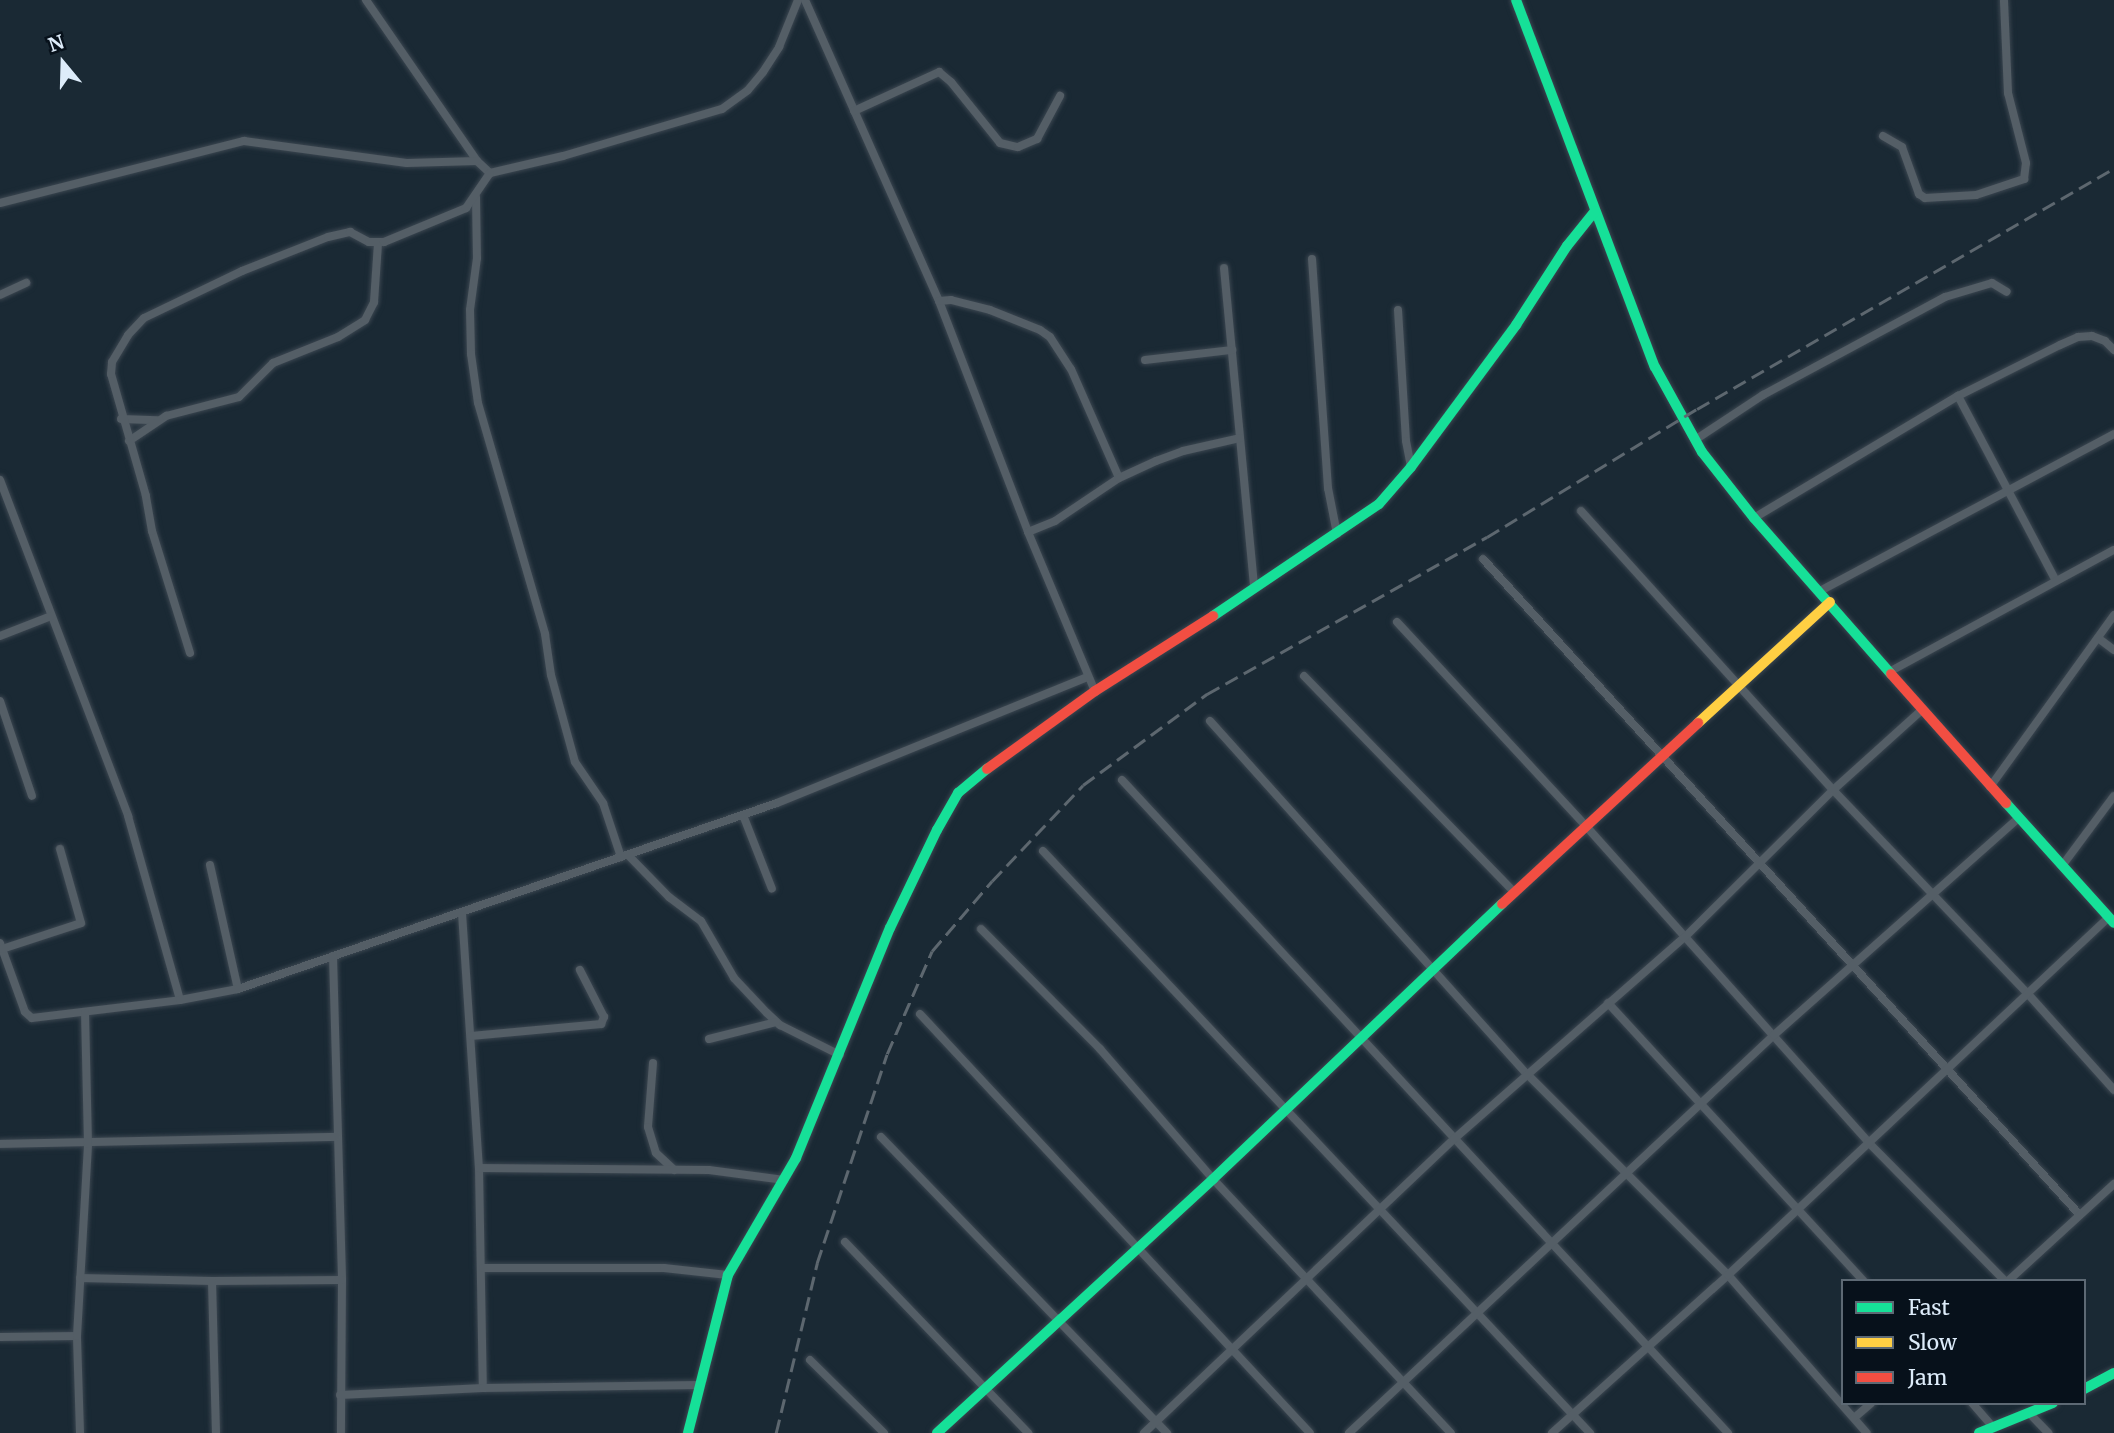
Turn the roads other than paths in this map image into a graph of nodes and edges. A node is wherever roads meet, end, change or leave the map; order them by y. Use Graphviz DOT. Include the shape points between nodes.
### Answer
graph roads {
  1 [pos="366,0"];
  2 [pos="798,0"];
  3 [pos="805,0"];
  4 [pos="1516,0"];
  5 [pos="2004,0"];
  6 [pos="1060,96"];
  7 [pos="854,111"];
  8 [pos="1883,136"];
  9 [pos="477,161"];
  10 [pos="490,173"];
  11 [pos="475,197"];
  12 [pos="0,203"];
  13 [pos="1595,211"];
  14 [pos="378,243"];
  15 [pos="1312,259"];
  16 [pos="1224,268"];
  17 [pos="26,283"];
  18 [pos="2007,292"];
  19 [pos="0,295"];
  20 [pos="939,301"];
  21 [pos="1398,310"];
  22 [pos="1232,350"];
  23 [pos="2114,350"];
  24 [pos="1145,360"];
  25 [pos="1958,396"];
  26 [pos="121,419"];
  27 [pos="157,420"];
  28 [pos="2114,434"];
  29 [pos="1240,439"];
  30 [pos="1695,440"];
  31 [pos="129,441"];
  32 [pos="1412,467"];
  33 [pos="1119,478"];
  34 [pos="0,480"];
  35 [pos="2008,492"];
  36 [pos="1581,511"];
  37 [pos="1754,518"];
  38 [pos="1028,532"];
  39 [pos="1337,534"];
  40 [pos="2114,550"];
  41 [pos="1483,559"];
  42 [pos="2056,581"];
  43 [pos="1254,587"];
  44 [pos="1820,591"];
  45 [pos="1830,602"];
  46 [pos="51,615"];
  47 [pos="2114,615"];
  48 [pos="1398,622"];
  49 [pos="0,636"];
  50 [pos="2098,638"];
  51 [pos="2114,650"];
  52 [pos="190,653"];
  53 [pos="1889,672"];
  54 [pos="1304,676"];
  55 [pos="1087,677"];
  56 [pos="1740,686"];
  57 [pos="1094,691"];
  58 [pos="0,701"];
  59 [pos="1922,710"];
  60 [pos="1210,721"];
  61 [pos="1661,755"];
  62 [pos="1122,779"];
  63 [pos="1990,787"];
  64 [pos="1833,790"];
  65 [pos="32,796"];
  66 [pos="2114,796"];
  67 [pos="743,815"];
  68 [pos="2018,818"];
  69 [pos="1585,825"];
  70 [pos="60,849"];
  71 [pos="1044,850"];
  72 [pos="625,856"];
  73 [pos="1759,863"];
  74 [pos="210,865"];
  75 [pos="2062,866"];
  76 [pos="772,890"];
  77 [pos="1514,892"];
  78 [pos="1932,893"];
  79 [pos="462,913"];
  80 [pos="2112,920"];
  81 [pos="981,929"];
  82 [pos="1684,938"];
  83 [pos="1,946"];
  84 [pos="333,956"];
  85 [pos="1852,966"];
  86 [pos="580,970"];
  87 [pos="1433,970"];
  88 [pos="238,989"];
  89 [pos="2028,994"];
  90 [pos="180,1000"];
  91 [pos="1608,1003"];
  92 [pos="85,1013"];
  93 [pos="920,1014"];
  94 [pos="776,1022"];
  95 [pos="1361,1034"];
  96 [pos="1774,1035"];
  97 [pos="471,1037"];
  98 [pos="709,1039"];
  99 [pos="840,1055"];
  100 [pos="653,1063"];
  101 [pos="1946,1071"];
  102 [pos="1527,1074"];
  103 [pos="2114,1090"];
  104 [pos="1701,1104"];
  105 [pos="1286,1109"];
  106 [pos="337,1137"];
  107 [pos="880,1137"];
  108 [pos="1454,1139"];
  109 [pos="1868,1142"];
  110 [pos="0,1144"];
  111 [pos="88,1144"];
  112 [pos="480,1168"];
  113 [pos="674,1170"];
  114 [pos="1626,1174"];
  115 [pos="1213,1179"];
  116 [pos="784,1180"];
  117 [pos="2114,1184"];
  118 [pos="1798,1207"];
  119 [pos="1381,1210"];
  120 [pos="2080,1215"];
  121 [pos="845,1242"];
  122 [pos="1553,1244"];
  123 [pos="1135,1248"];
  124 [pos="483,1268"];
  125 [pos="729,1275"];
  126 [pos="1728,1275"];
  127 [pos="79,1278"];
  128 [pos="342,1279"];
  129 [pos="1862,1279"];
  130 [pos="2004,1279"];
  131 [pos="2008,1279"];
  132 [pos="1307,1280"];
  133 [pos="212,1281"];
  134 [pos="1476,1314"];
  135 [pos="1058,1318"];
  136 [pos="77,1336"];
  137 [pos="0,1338"];
  138 [pos="1649,1344"];
  139 [pos="1232,1349"];
  140 [pos="810,1360"];
  141 [pos="2114,1373"];
  142 [pos="1405,1381"];
  143 [pos="700,1385"];
  144 [pos="483,1388"];
  145 [pos="984,1388"];
  146 [pos="2086,1388"];
  147 [pos="340,1395"];
  148 [pos="1841,1403"];
  149 [pos="1843,1405"];
  150 [pos="1869,1405"];
  151 [pos="1974,1405"];
  152 [pos="2048,1405"];
  153 [pos="2029,1413"];
  154 [pos="1573,1414"];
  155 [pos="1854,1418"];
  156 [pos="1157,1422"];
  157 [pos="1993,1427"];
  158 [pos="80,1433"];
  159 [pos="216,1433"];
  160 [pos="341,1433"];
  161 [pos="688,1433"];
  162 [pos="884,1433"];
  163 [pos="937,1433"];
  164 [pos="1028,1433"];
  165 [pos="1144,1433"];
  166 [pos="1167,1433"];
  167 [pos="1310,1433"];
  168 [pos="1349,1433"];
  169 [pos="1451,1433"];
  170 [pos="1552,1433"];
  171 [pos="1590,1433"];
  172 [pos="1728,1433"];
  173 [pos="1867,1433"];
  174 [pos="1979,1433"];
  175 [pos="2048,1433"];
  1 -- 9 [label="street"];
  2 -- 10 [label="street" via="779,47 736,101 678,123"];
  3 -- 7 [label="street"];
  4 -- 13 [label="street"];
  5 -- 8 [label="street" via="2008,93 2026,163 2024,179 1976,195 1925,198 1919,194 1902,147"];
  6 -- 7 [label="street" via="1037,139 1018,147 1000,143 939,72"];
  7 -- 20 [label="street"];
  9 -- 10 [label="street"];
  9 -- 12 [label="street" via="365,160 244,141"];
  10 -- 11 [label="street"];
  11 -- 14 [label="street" via="466,208"];
  11 -- 72 [label="street" via="477,258 470,310 478,403 545,634 551,675 575,762 603,803"];
  13 -- 30 [label="street" via="1655,367"];
  13 -- 32 [label="street"];
  14 -- 26 [label="street" via="342,232 242,271 144,318 110,367"];
  14 -- 27 [label="street" via="374,302 365,320 338,337 273,363 239,397"];
  15 -- 39 [label="street" via="1328,488"];
  16 -- 22 [label="street"];
  17 -- 19 [label="street"];
  18 -- 30 [label="street" via="1992,283 1945,297 1763,396"];
  20 -- 33 [label="street" via="989,310 1050,337 1071,369"];
  20 -- 38 [label="street"];
  21 -- 32 [label="street" via="1406,441"];
  22 -- 24 [label="street"];
  22 -- 29 [label="street"];
  23 -- 25 [label="street" via="2092,336 2078,337"];
  25 -- 35 [label="street"];
  25 -- 37 [label="street"];
  26 -- 27 [label="street"];
  26 -- 31 [label="street"];
  27 -- 31 [label="street"];
  28 -- 35 [label="street"];
  29 -- 33 [label="street" via="1183,451"];
  29 -- 43 [label="street"];
  30 -- 37 [label="street"];
  31 -- 52 [label="street"];
  32 -- 39 [label="street" via="1379,504"];
  33 -- 38 [label="street" via="1055,521"];
  34 -- 46 [label="street"];
  35 -- 42 [label="street"];
  35 -- 44 [label="street"];
  36 -- 56 [label="street"];
  37 -- 44 [label="street"];
  38 -- 55 [label="street"];
  39 -- 43 [label="street"];
  40 -- 42 [label="street"];
  41 -- 61 [label="street"];
  42 -- 53 [label="street"];
  43 -- 57 [label="street"];
  44 -- 45 [label="street"];
  45 -- 53 [label="street"];
  45 -- 56 [label="street"];
  46 -- 49 [label="street"];
  46 -- 90 [label="street" via="124,805"];
  47 -- 50 [label="street"];
  48 -- 69 [label="street"];
  50 -- 51 [label="street"];
  50 -- 63 [label="street"];
  53 -- 59 [label="street"];
  54 -- 77 [label="street"];
  55 -- 57 [label="street"];
  55 -- 67 [label="street"];
  56 -- 61 [label="street"];
  56 -- 64 [label="street"];
  57 -- 99 [label="street" via="958,793 890,928"];
  58 -- 65 [label="street"];
  59 -- 63 [label="street"];
  59 -- 64 [label="street"];
  60 -- 87 [label="street"];
  61 -- 69 [label="street"];
  61 -- 73 [label="street"];
  62 -- 95 [label="street"];
  63 -- 68 [label="street"];
  64 -- 73 [label="street"];
  64 -- 78 [label="street"];
  66 -- 75 [label="street"];
  67 -- 72 [label="street"];
  67 -- 76 [label="street"];
  68 -- 75 [label="street"];
  68 -- 78 [label="street"];
  69 -- 77 [label="street"];
  69 -- 82 [label="street"];
  70 -- 83 [label="street" via="81,923"];
  71 -- 105 [label="street"];
  72 -- 79 [label="street"];
  72 -- 94 [label="street" via="701,921 741,987"];
  73 -- 82 [label="street"];
  73 -- 85 [label="street"];
  74 -- 88 [label="street"];
  75 -- 80 [label="street"];
  77 -- 87 [label="street"];
  78 -- 85 [label="street"];
  78 -- 89 [label="street"];
  79 -- 84 [label="street"];
  79 -- 97 [label="street"];
  80 -- 89 [label="street"];
  81 -- 115 [label="street" via="1100,1049"];
  82 -- 91 [label="street"];
  82 -- 96 [label="street"];
  83 -- 92 [label="street" via="28,1016"];
  84 -- 88 [label="street"];
  84 -- 106 [label="street"];
  85 -- 96 [label="street"];
  85 -- 101 [label="street"];
  86 -- 97 [label="street" via="604,1017 601,1024"];
  87 -- 95 [label="street"];
  87 -- 102 [label="street"];
  88 -- 90 [label="street"];
  89 -- 101 [label="street"];
  89 -- 103 [label="street"];
  90 -- 92 [label="street"];
  91 -- 102 [label="street"];
  91 -- 104 [label="street"];
  92 -- 111 [label="street"];
  93 -- 123 [label="street"];
  94 -- 98 [label="street"];
  94 -- 99 [label="street"];
  95 -- 105 [label="street"];
  95 -- 108 [label="street"];
  96 -- 104 [label="street"];
  96 -- 109 [label="street"];
  97 -- 112 [label="street"];
  99 -- 116 [label="street"];
  100 -- 113 [label="street" via="648,1093 650,1136 656,1153"];
  101 -- 109 [label="street"];
  101 -- 120 [label="street"];
  102 -- 108 [label="street"];
  102 -- 114 [label="street"];
  104 -- 114 [label="street"];
  104 -- 118 [label="street"];
  105 -- 115 [label="street"];
  105 -- 119 [label="street"];
  106 -- 111 [label="street"];
  106 -- 128 [label="street"];
  107 -- 135 [label="street"];
  108 -- 119 [label="street"];
  108 -- 122 [label="street"];
  109 -- 118 [label="street"];
  109 -- 130 [label="street"];
  110 -- 111 [label="street"];
  111 -- 127 [label="street"];
  112 -- 113 [label="street"];
  112 -- 124 [label="street"];
  113 -- 116 [label="street" via="730,1171"];
  114 -- 122 [label="street"];
  114 -- 126 [label="street"];
  115 -- 123 [label="street"];
  115 -- 132 [label="street"];
  116 -- 125 [label="street"];
  117 -- 120 [label="street"];
  118 -- 126 [label="street"];
  118 -- 129 [label="street"];
  119 -- 132 [label="street"];
  119 -- 134 [label="street"];
  120 -- 131 [label="street"];
  121 -- 145 [label="street"];
  122 -- 134 [label="street"];
  122 -- 138 [label="street"];
  123 -- 135 [label="street"];
  123 -- 139 [label="street"];
  124 -- 125 [label="street" via="664,1268"];
  124 -- 144 [label="street"];
  125 -- 143 [label="street"];
  126 -- 138 [label="street"];
  126 -- 148 [label="street"];
  127 -- 133 [label="street"];
  127 -- 136 [label="street"];
  128 -- 133 [label="street"];
  128 -- 147 [label="street"];
  132 -- 139 [label="street"];
  132 -- 142 [label="street"];
  133 -- 159 [label="street"];
  134 -- 142 [label="street"];
  134 -- 154 [label="street"];
  135 -- 145 [label="street"];
  135 -- 156 [label="street"];
  136 -- 137 [label="street"];
  136 -- 158 [label="street"];
  138 -- 154 [label="street"];
  138 -- 172 [label="street"];
  139 -- 156 [label="street"];
  139 -- 167 [label="street"];
  140 -- 162 [label="street"];
  141 -- 146 [label="street"];
  142 -- 168 [label="street"];
  142 -- 169 [label="street"];
  143 -- 144 [label="street"];
  143 -- 161 [label="street"];
  144 -- 147 [label="street"];
  145 -- 163 [label="street"];
  145 -- 164 [label="street"];
  147 -- 160 [label="street"];
  149 -- 155 [label="street"];
  150 -- 155 [label="street"];
  151 -- 157 [label="street"];
  152 -- 153 [label="street"];
  153 -- 157 [label="street"];
  153 -- 175 [label="street"];
  154 -- 170 [label="street"];
  154 -- 171 [label="street"];
  155 -- 173 [label="street"];
  156 -- 165 [label="street"];
  156 -- 166 [label="street"];
  157 -- 174 [label="street"];
}
